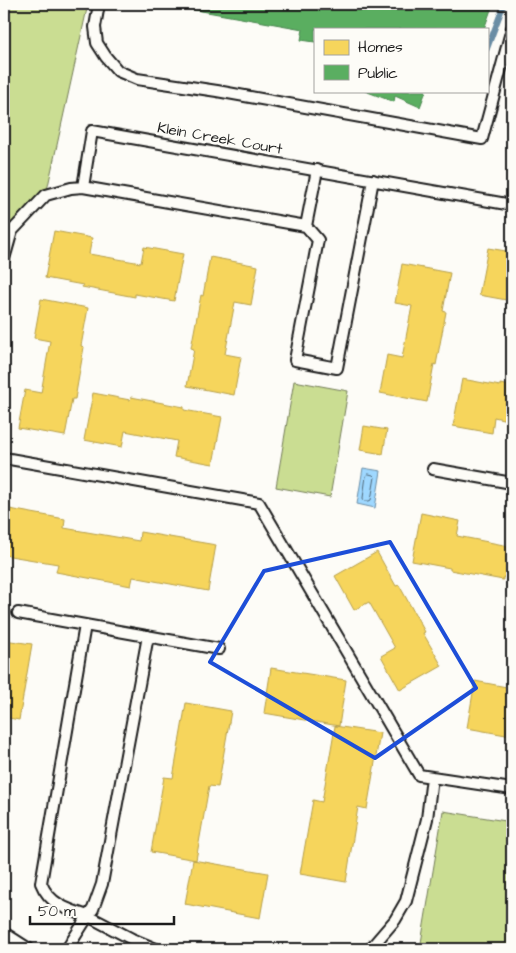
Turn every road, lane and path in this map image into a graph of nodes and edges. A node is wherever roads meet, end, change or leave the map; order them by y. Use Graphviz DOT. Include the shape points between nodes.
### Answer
graph roads {
  1 [pos="99,4"];
  2 [pos="512,28"];
  3 [pos="317,170"];
  4 [pos="373,180"];
  5 [pos="83,187"];
  6 [pos="512,205"];
  7 [pos="306,226"];
  8 [pos="4,259"];
  9 [pos="4,458"];
  10 [pos="433,469"];
  11 [pos="512,483"];
  12 [pos="18,613"];
  13 [pos="85,625"];
  14 [pos="148,636"];
  15 [pos="219,649"];
  16 [pos="432,777"];
  17 [pos="512,789"];
  18 [pos="88,916"];
  19 [pos="4,933"];
  20 [pos="29,949"];
  21 [pos="67,949"];
  22 [pos="156,949"];
  23 [pos="370,949"];
  1 -- 2 [label="lane" via="95,27 97,43 118,71 137,79 482,139"];
  3 -- 4 [label="lane, Klein Creek Court"];
  3 -- 5 [label="lane, Klein Creek Court" via="92,131"];
  3 -- 7 [label="lane"];
  4 -- 6 [label="lane, Klein Creek Court"];
  4 -- 7 [label="lane" via="337,368 295,360 318,240"];
  5 -- 7 [label="lane"];
  5 -- 8 [label="lane" via="46,195 12,231"];
  9 -- 16 [label="lane" via="259,503 419,775"];
  10 -- 11 [label="lane"];
  12 -- 13 [label="lane"];
  13 -- 14 [label="lane"];
  13 -- 18 [label="lane" via="41,883 57,904"];
  14 -- 15 [label="lane"];
  14 -- 18 [label="lane" via="102,884"];
  16 -- 17 [label="lane"];
  16 -- 23 [label="lane" via="427,819 406,901 395,920"];
  18 -- 21 [label="lane"];
  18 -- 22 [label="lane"];
  19 -- 20 [label="lane"];
}
